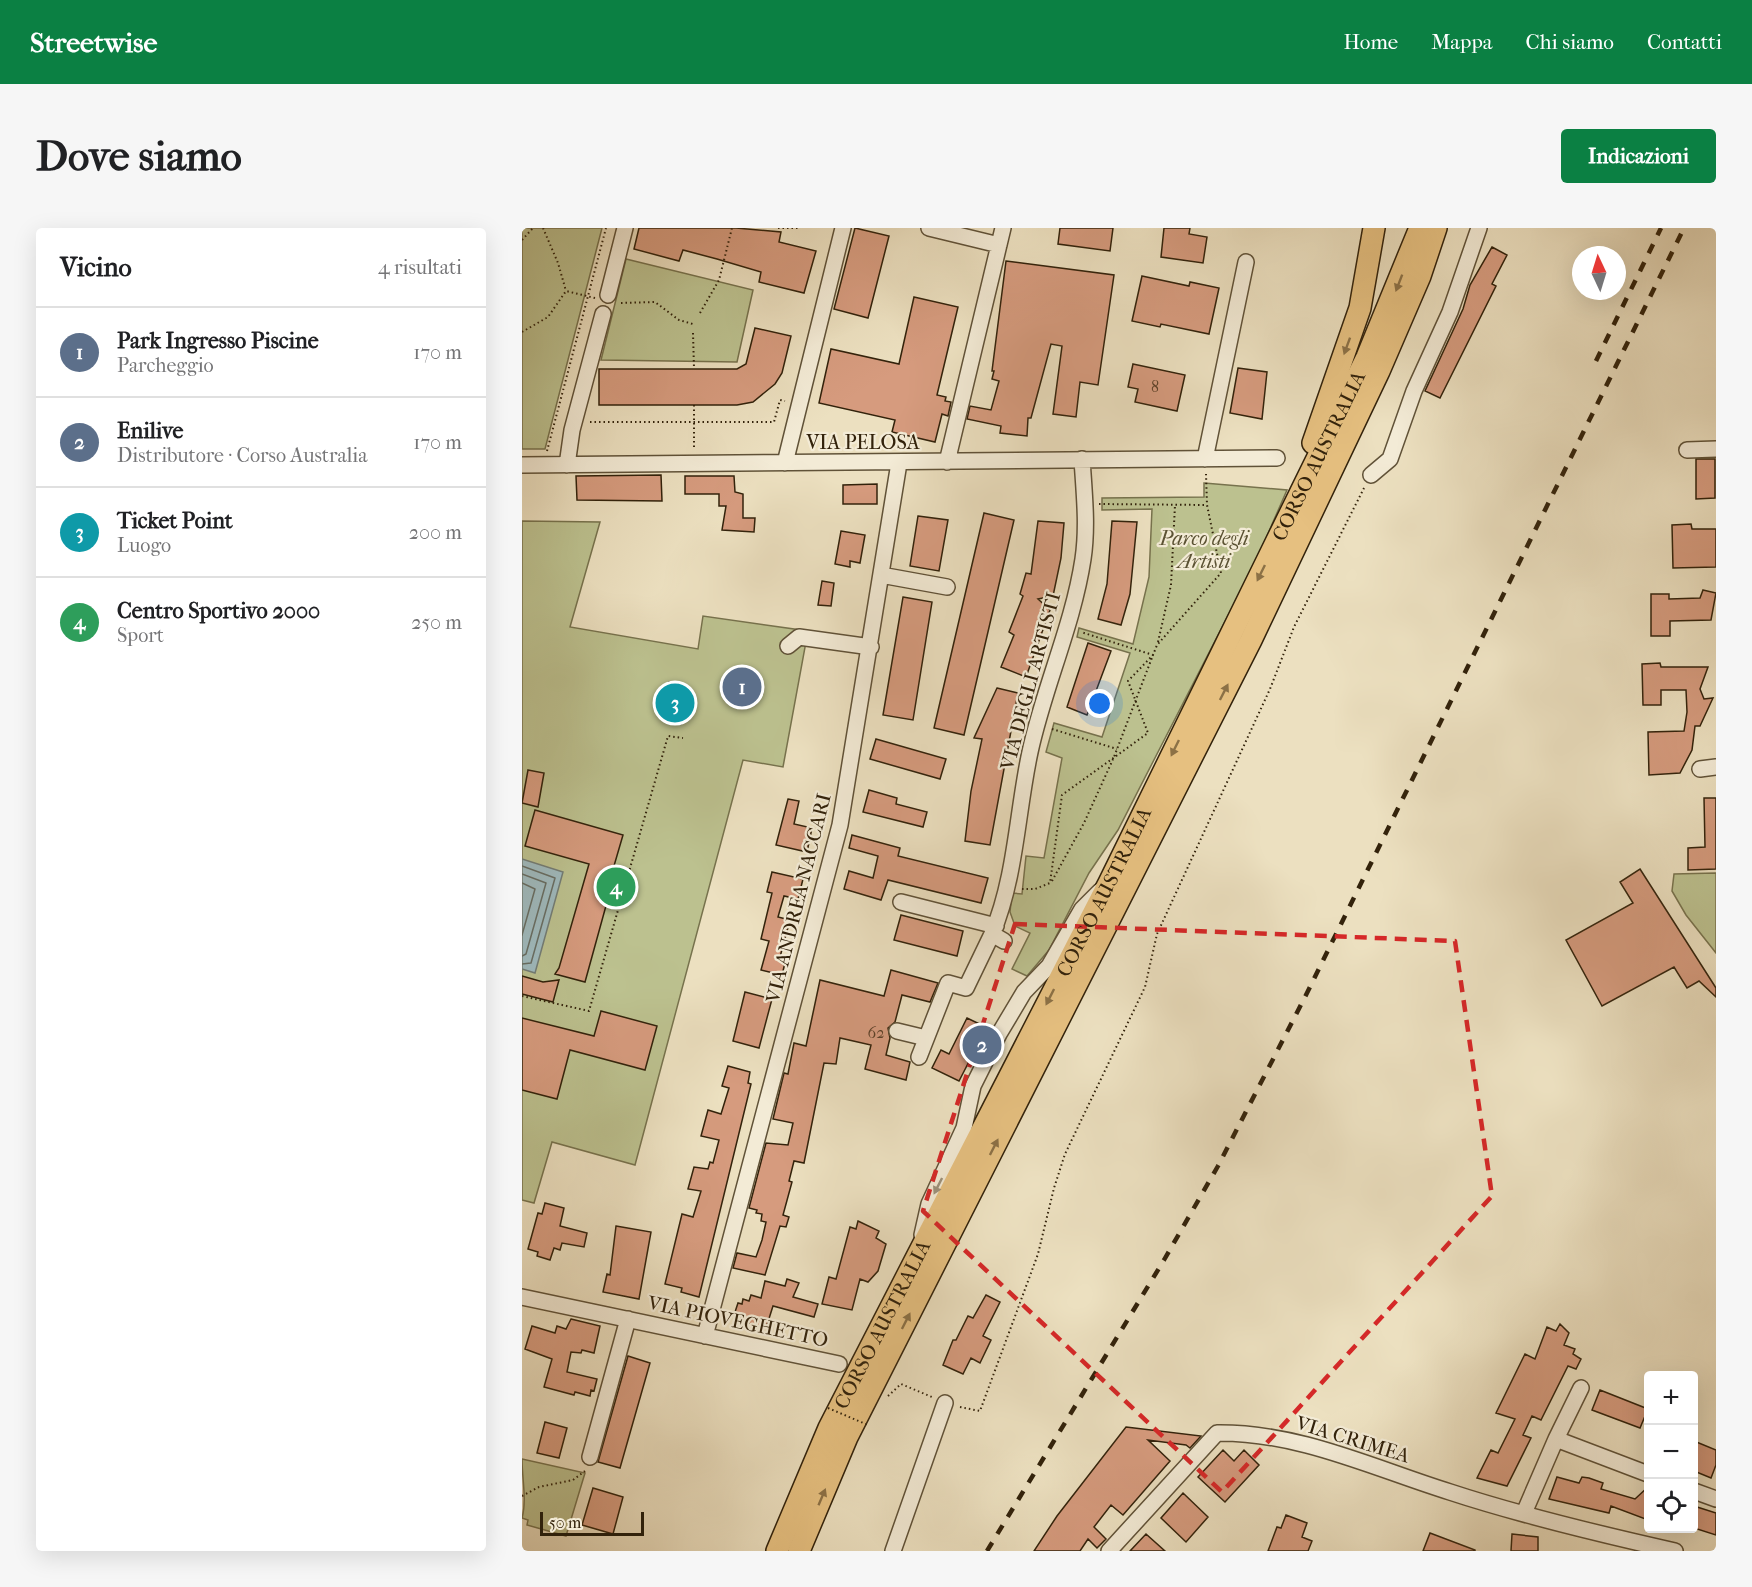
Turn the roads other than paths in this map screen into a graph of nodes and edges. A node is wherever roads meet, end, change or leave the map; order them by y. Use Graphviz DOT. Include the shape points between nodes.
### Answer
graph roads {
  1 [pos="625,228"];
  2 [pos="843,228"];
  3 [pos="929,228"];
  4 [pos="1003,228"];
  5 [pos="1374,228"];
  6 [pos="1420,228"];
  7 [pos="1436,228"];
  8 [pos="1450,228"];
  9 [pos="1479,228"];
  10 [pos="999,245"];
  11 [pos="1246,262"];
  12 [pos="1420,276"];
  13 [pos="606,298"];
  14 [pos="603,314"];
  15 [pos="1716,449"];
  16 [pos="1687,450"];
  17 [pos="1277,458"];
  18 [pos="1082,459"];
  19 [pos="1205,459"];
  20 [pos="947,462"];
  21 [pos="785,463"];
  22 [pos="898,463"];
  23 [pos="522,465"];
  24 [pos="567,465"];
  25 [pos="1371,475"];
  26 [pos="1284,526"];
  27 [pos="882,575"];
  28 [pos="947,587"];
  29 [pos="788,646"];
  30 [pos="870,647"];
  31 [pos="1716,767"];
  32 [pos="1700,769"];
  33 [pos="1109,883"];
  34 [pos="901,902"];
  35 [pos="997,934"];
  36 [pos="897,1031"];
  37 [pos="926,1038"];
  38 [pos="919,1058"];
  39 [pos="917,1253"];
  40 [pos="522,1297"];
  41 [pos="628,1319"];
  42 [pos="705,1336"];
  43 [pos="839,1364"];
  44 [pos="1581,1388"];
  45 [pos="945,1403"];
  46 [pos="1556,1439"];
  47 [pos="590,1457"];
  48 [pos="1644,1472"];
  49 [pos="1698,1492"];
  50 [pos="1716,1499"];
  51 [pos="1524,1512"];
  52 [pos="1612,1544"];
  53 [pos="777,1551"];
  54 [pos="799,1551"];
  55 [pos="893,1551"];
  56 [pos="1109,1551"];
  57 [pos="1675,1551"];
  1 -- 13 [label="street"];
  2 -- 21 [label="street"];
  3 -- 10 [label="street"];
  4 -- 10 [label="street"];
  5 -- 26 [label="highway, one-way" via="1360,308"];
  6 -- 26 [label="highway, CORSO AUSTRALIA, one-way" via="1367,357"];
  7 -- 12 [label="highway, CORSO AUSTRALIA"];
  8 -- 12 [label="highway"];
  9 -- 25 [label="street" via="1450,312 1414,391 1390,459"];
  10 -- 20 [label="street"];
  11 -- 19 [label="street"];
  54 -- 12 [label="highway, CORSO AUSTRALIA, one-way" via="847,1437 1251,640"];
  14 -- 24 [label="street" via="570,439"];
  15 -- 16 [label="street"];
  17 -- 19 [label="street, VIA PELOSA"];
  18 -- 19 [label="street, VIA PELOSA"];
  18 -- 20 [label="street, VIA PELOSA"];
  18 -- 35 [label="street, VIA DEGLI ARTISTI" via="1083,559 1067,628 1036,724"];
  20 -- 22 [label="street, VIA PELOSA"];
  21 -- 22 [label="street, VIA PELOSA"];
  21 -- 24 [label="street, VIA PELOSA"];
  22 -- 27 [label="street, VIA ANDREA NACCARI"];
  23 -- 24 [label="street, VIA PELOSA"];
  26 -- 33 [label="highway, CORSO AUSTRALIA, one-way"];
  27 -- 28 [label="street"];
  27 -- 30 [label="street, VIA ANDREA NACCARI"];
  29 -- 30 [label="street" via="799,637"];
  30 -- 42 [label="street, VIA ANDREA NACCARI" via="840,825"];
  31 -- 32 [label="street"];
  33 -- 39 [label="highway, CORSO AUSTRALIA, one-way"];
  33 -- 39 [label="street, one-way" via="1082,909 1049,966 1024,992 999,1034 973,1086 964,1128 929,1204"];
  34 -- 35 [label="street"];
  35 -- 37 [label="street, VIA DEGLI ARTISTI" via="966,988 948,983"];
  36 -- 37 [label="street"];
  37 -- 38 [label="street"];
  39 -- 53 [label="highway, CORSO AUSTRALIA" via="829,1428"];
  40 -- 41 [label="street, VIA PIOVEGHETTO"];
  41 -- 42 [label="street, VIA PIOVEGHETTO"];
  41 -- 47 [label="street, VIA PIOVEGHETTO"];
  42 -- 43 [label="street, VIA PIOVEGHETTO"];
  44 -- 46 [label="street"];
  45 -- 55 [label="street"];
  46 -- 48 [label="street"];
  46 -- 51 [label="street"];
  49 -- 50 [label="street"];
  51 -- 52 [label="street, VIA CRIMEA"];
  51 -- 56 [label="street, VIA CRIMEA" via="1451,1493 1301,1441 1242,1432 1217,1433"];
  52 -- 57 [label="street, VIA CRIMEA"];
}
